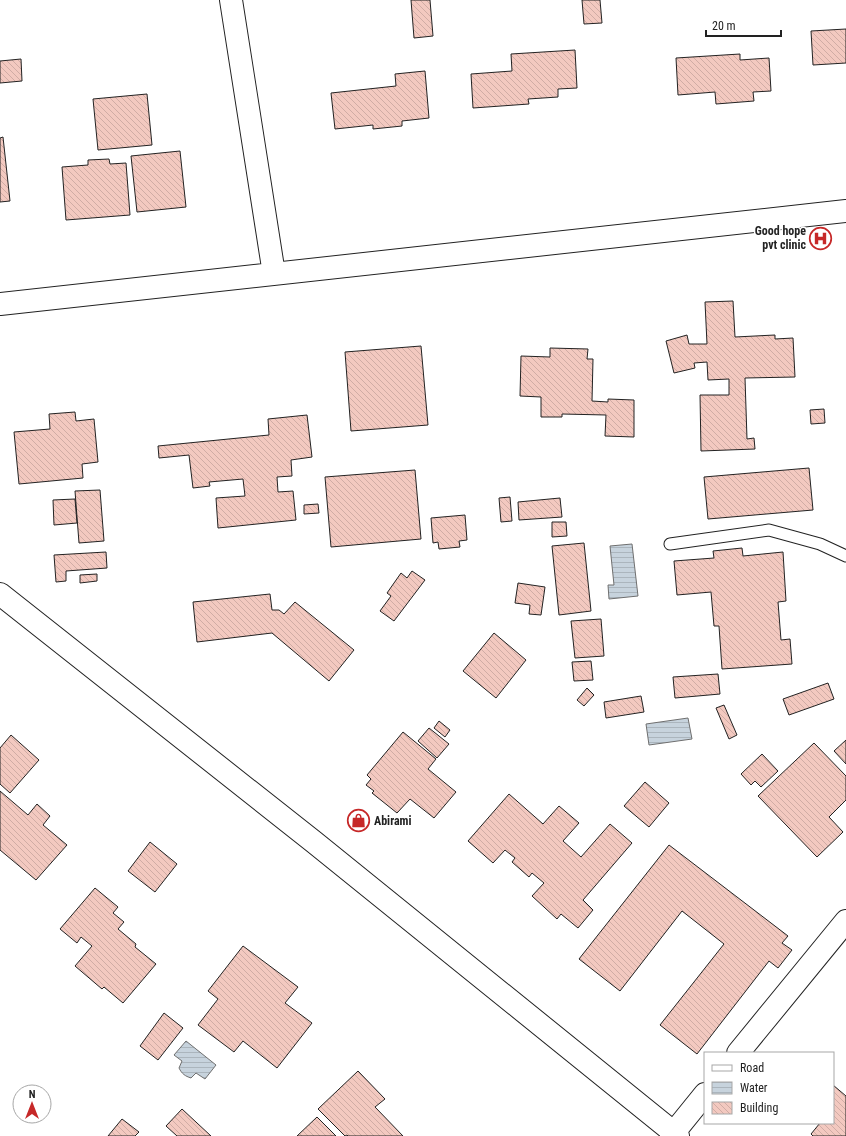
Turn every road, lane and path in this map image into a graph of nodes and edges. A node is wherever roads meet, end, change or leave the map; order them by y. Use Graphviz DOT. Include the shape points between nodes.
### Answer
graph roads {
  1 [pos="231,0"];
  2 [pos="846,211"];
  3 [pos="274,274"];
  4 [pos="0,304"];
  5 [pos="670,544"];
  6 [pos="846,556"];
  7 [pos="0,594"];
  8 [pos="846,921"];
  9 [pos="739,1052"];
  10 [pos="704,1095"];
  11 [pos="674,1135"];
  1 -- 3 [label="street"];
  2 -- 3 [label="street"];
  3 -- 4 [label="street"];
  5 -- 6 [label="lane" via="769,530 820,544"];
  7 -- 11 [label="street" via="314,842"];
  8 -- 9 [label="street"];
  10 -- 11 [label="street"];
}
